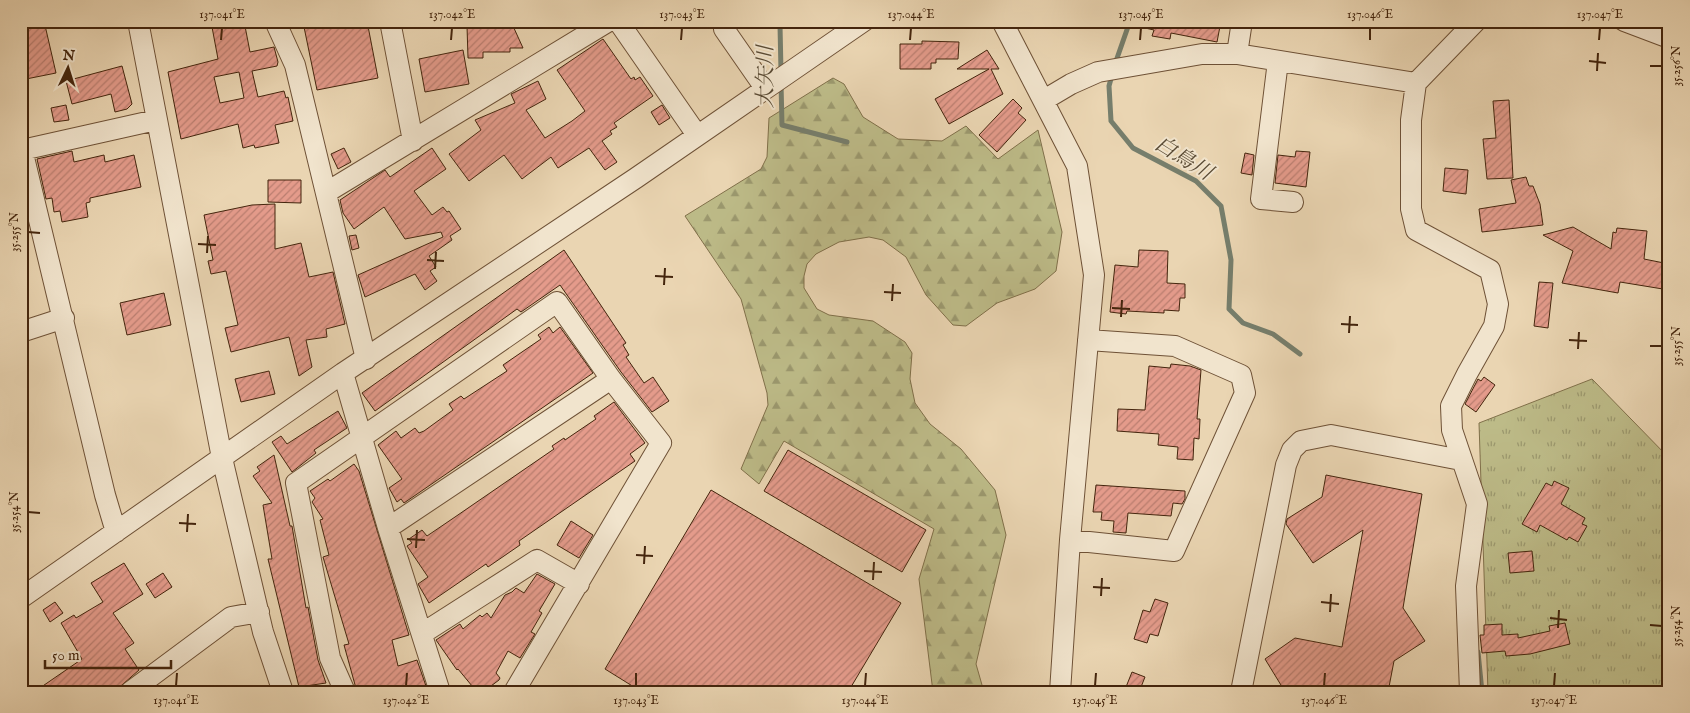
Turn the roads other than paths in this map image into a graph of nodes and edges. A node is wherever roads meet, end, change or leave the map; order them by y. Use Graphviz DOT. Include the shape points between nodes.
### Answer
graph roads {
  1 [pos="138,21"];
  2 [pos="276,21"];
  3 [pos="390,21"];
  4 [pos="609,21"];
  5 [pos="618,21"];
  6 [pos="726,21"];
  7 [pos="864,21"];
  8 [pos="1002,21"];
  9 [pos="1242,21"];
  10 [pos="1476,21"];
  11 [pos="1624,21"];
  12 [pos="1669,38"];
  13 [pos="1236,54"];
  14 [pos="1278,61"];
  15 [pos="1416,83"];
  16 [pos="762,90"];
  17 [pos="1044,100"];
  18 [pos="156,120"];
  19 [pos="697,135"];
  20 [pos="413,141"];
  21 [pos="22,147"];
  22 [pos="327,192"];
  23 [pos="1292,202"];
  24 [pos="64,318"];
  25 [pos="21,332"];
  26 [pos="1088,340"];
  27 [pos="366,359"];
  28 [pos="343,373"];
  29 [pos="611,379"];
  30 [pos="362,438"];
  31 [pos="222,458"];
  32 [pos="1461,460"];
  33 [pos="388,528"];
  34 [pos="116,532"];
  35 [pos="1070,540"];
  36 [pos="579,584"];
  37 [pos="21,598"];
  38 [pos="259,612"];
  39 [pos="423,633"];
  40 [pos="130,692"];
  41 [pos="283,692"];
  42 [pos="345,692"];
  43 [pos="440,692"];
  44 [pos="514,692"];
  45 [pos="1060,692"];
  46 [pos="1241,692"];
  47 [pos="1470,692"];
  1 -- 18 [label="street"];
  2 -- 22 [label="street" via="295,65"];
  3 -- 20 [label="street"];
  4 -- 20 [label="street"];
  5 -- 19 [label="street"];
  6 -- 16 [label="street" via="724,29"];
  7 -- 16 [label="street"];
  8 -- 17 [label="street"];
  9 -- 13 [label="street"];
  10 -- 15 [label="street"];
  11 -- 12 [label="street"];
  13 -- 14 [label="street"];
  13 -- 17 [label="street" via="1202,54 1126,65 1098,72"];
  14 -- 15 [label="street"];
  14 -- 23 [label="street" via="1261,198"];
  15 -- 32 [label="street" via="1411,120 1411,209 1416,230 1490,270 1498,304 1494,326 1451,406 1452,430"];
  16 -- 19 [label="street"];
  17 -- 26 [label="street" via="1077,166 1094,275"];
  18 -- 21 [label="street"];
  18 -- 31 [label="street"];
  19 -- 27 [label="street"];
  20 -- 22 [label="street"];
  21 -- 24 [label="street"];
  22 -- 27 [label="street"];
  24 -- 25 [label="street"];
  24 -- 34 [label="street"];
  26 -- 35 [label="street"];
  26 -- 35 [label="street" via="1175,346 1241,375 1244,393 1174,551"];
  27 -- 28 [label="street"];
  28 -- 30 [label="street"];
  28 -- 31 [label="street"];
  29 -- 30 [label="street" via="557,302"];
  29 -- 33 [label="street"];
  29 -- 36 [label="street" via="661,443"];
  30 -- 33 [label="street"];
  30 -- 42 [label="street" via="296,484 330,658"];
  31 -- 34 [label="street"];
  31 -- 38 [label="street"];
  32 -- 46 [label="street" via="1331,435 1301,442 1292,450 1286,465"];
  32 -- 47 [label="street" via="1477,504 1466,586"];
  33 -- 39 [label="street"];
  34 -- 37 [label="street"];
  35 -- 45 [label="street"];
  36 -- 39 [label="street" via="537,560"];
  36 -- 44 [label="street"];
  38 -- 40 [label="street" via="231,618"];
  38 -- 41 [label="street"];
  39 -- 43 [label="street"];
}
